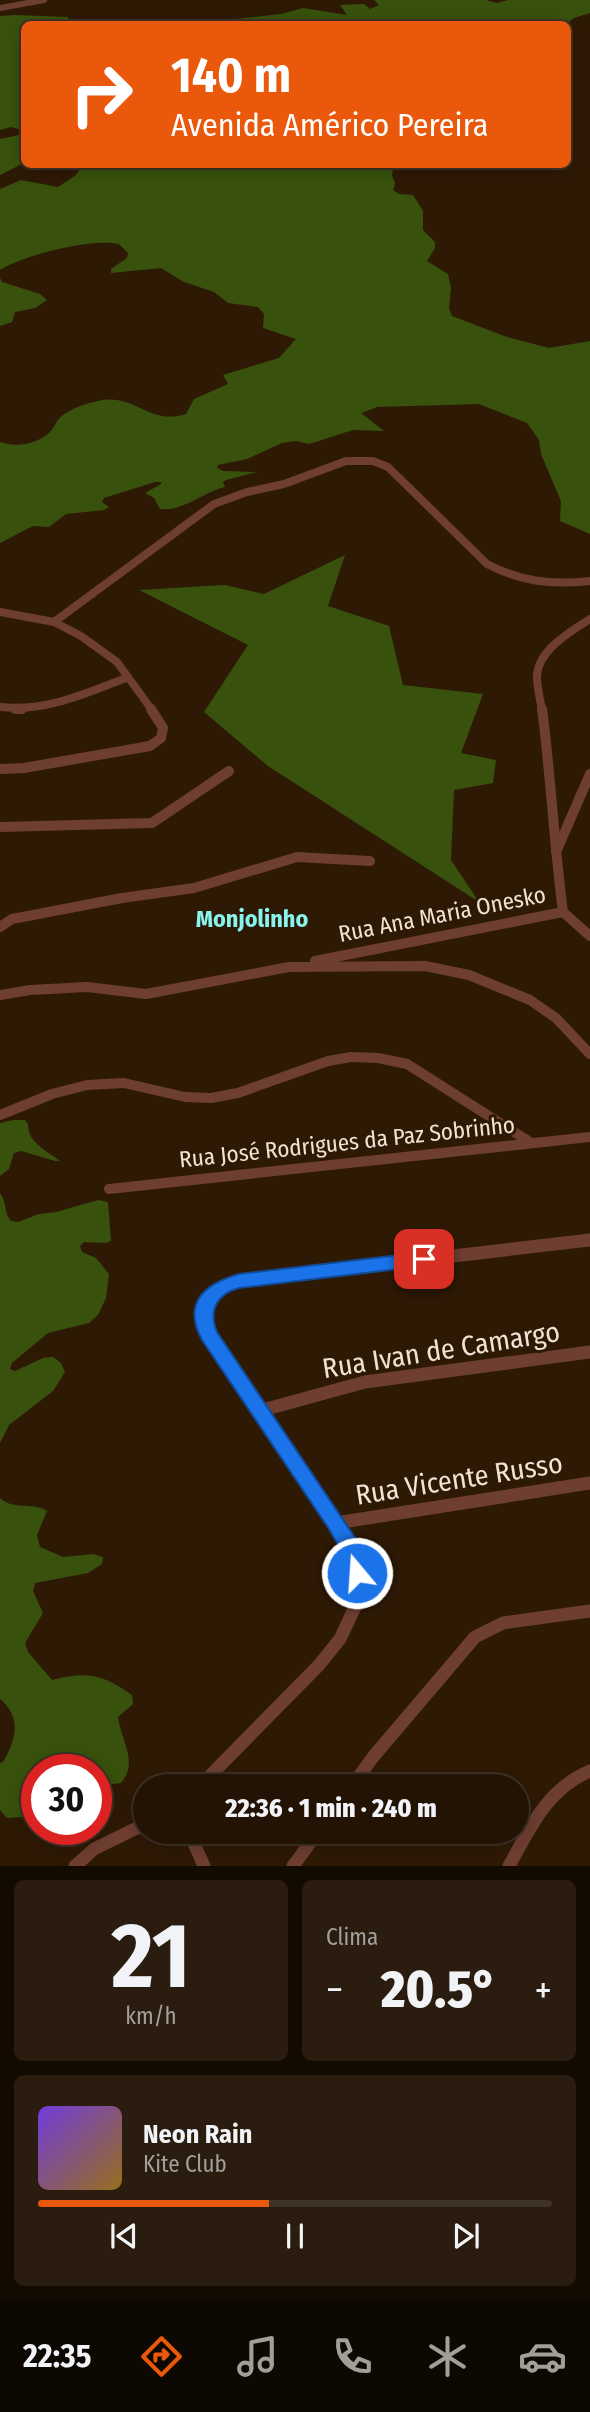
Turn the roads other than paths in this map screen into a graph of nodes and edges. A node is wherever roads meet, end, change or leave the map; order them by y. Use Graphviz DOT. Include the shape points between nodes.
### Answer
graph roads {
  1 [pos="44,0"];
  2 [pos="0,8"];
  3 [pos="590,580"];
  4 [pos="0,612"];
  5 [pos="590,619"];
  6 [pos="54,622"];
  7 [pos="125,678"];
  8 [pos="0,707"];
  9 [pos="0,769"];
  10 [pos="229,771"];
  11 [pos="590,774"];
  12 [pos="0,827"];
  13 [pos="555,855"];
  14 [pos="370,861"];
  15 [pos="0,912"];
  16 [pos="563,912"];
  17 [pos="12,919"];
  18 [pos="0,927"];
  19 [pos="590,936"];
  20 [pos="289,967"];
  21 [pos="0,995"];
  22 [pos="584,1040"];
  23 [pos="590,1054"];
  24 [pos="0,1115"];
  25 [pos="590,1137"];
  26 [pos="530,1142"];
  27 [pos="109,1189"];
  28 [pos="590,1240"];
  29 [pos="590,1352"];
  30 [pos="259,1411"];
  31 [pos="590,1483"];
  32 [pos="336,1523"];
  33 [pos="590,1611"];
  34 [pos="590,1771"];
  35 [pos="213,1774"];
  36 [pos="361,1774"];
  37 [pos="133,1830"];
  38 [pos="194,1844"];
  39 [pos="309,1844"];
  40 [pos="75,1866"];
  41 [pos="204,1866"];
  42 [pos="293,1866"];
  43 [pos="509,1866"];
  1 -- 2 [label="street"];
  3 -- 6 [label="street" via="533,583 497,570 388,467 346,461 214,504"];
  4 -- 6 [label="street"];
  5 -- 13 [label="street" via="553,646 537,674 552,787"];
  6 -- 7 [label="street" via="117,662"];
  7 -- 8 [label="street" via="45,708"];
  7 -- 9 [label="street" via="163,724 162,738 150,746"];
  10 -- 12 [label="street" via="152,823"];
  11 -- 13 [label="street"];
  13 -- 16 [label="street"];
  14 -- 17 [label="street" via="297,858 194,888"];
  15 -- 17 [label="street"];
  16 -- 19 [label="street"];
  16 -- 20 [label="street, Rua Ana Maria Onesko"];
  17 -- 18 [label="street"];
  20 -- 21 [label="street" via="146,994 87,987"];
  20 -- 22 [label="street" via="413,965 469,975 530,1000"];
  22 -- 23 [label="street"];
  24 -- 26 [label="street" via="94,1081 207,1098 244,1090 316,1062 362,1056 407,1064"];
  25 -- 26 [label="street, Rua José Rodrigues da Paz Sobrinho"];
  26 -- 27 [label="street, Rua José Rodrigues da Paz Sobrinho"];
  28 -- 30 [label="street" via="222,1286 209,1296 204,1324"];
  29 -- 30 [label="street, Rua Ivan de Camargo" via="365,1382"];
  30 -- 32 [label="street"];
  31 -- 32 [label="street, Rua Vicente Russo"];
  32 -- 35 [label="street" via="357,1567 356,1605 340,1639"];
  33 -- 36 [label="street" via="503,1623 475,1637"];
  34 -- 43 [label="street" via="555,1790"];
  37 -- 40 [label="street" via="94,1849"];
  38 -- 41 [label="street"];
  39 -- 42 [label="street"];
}
